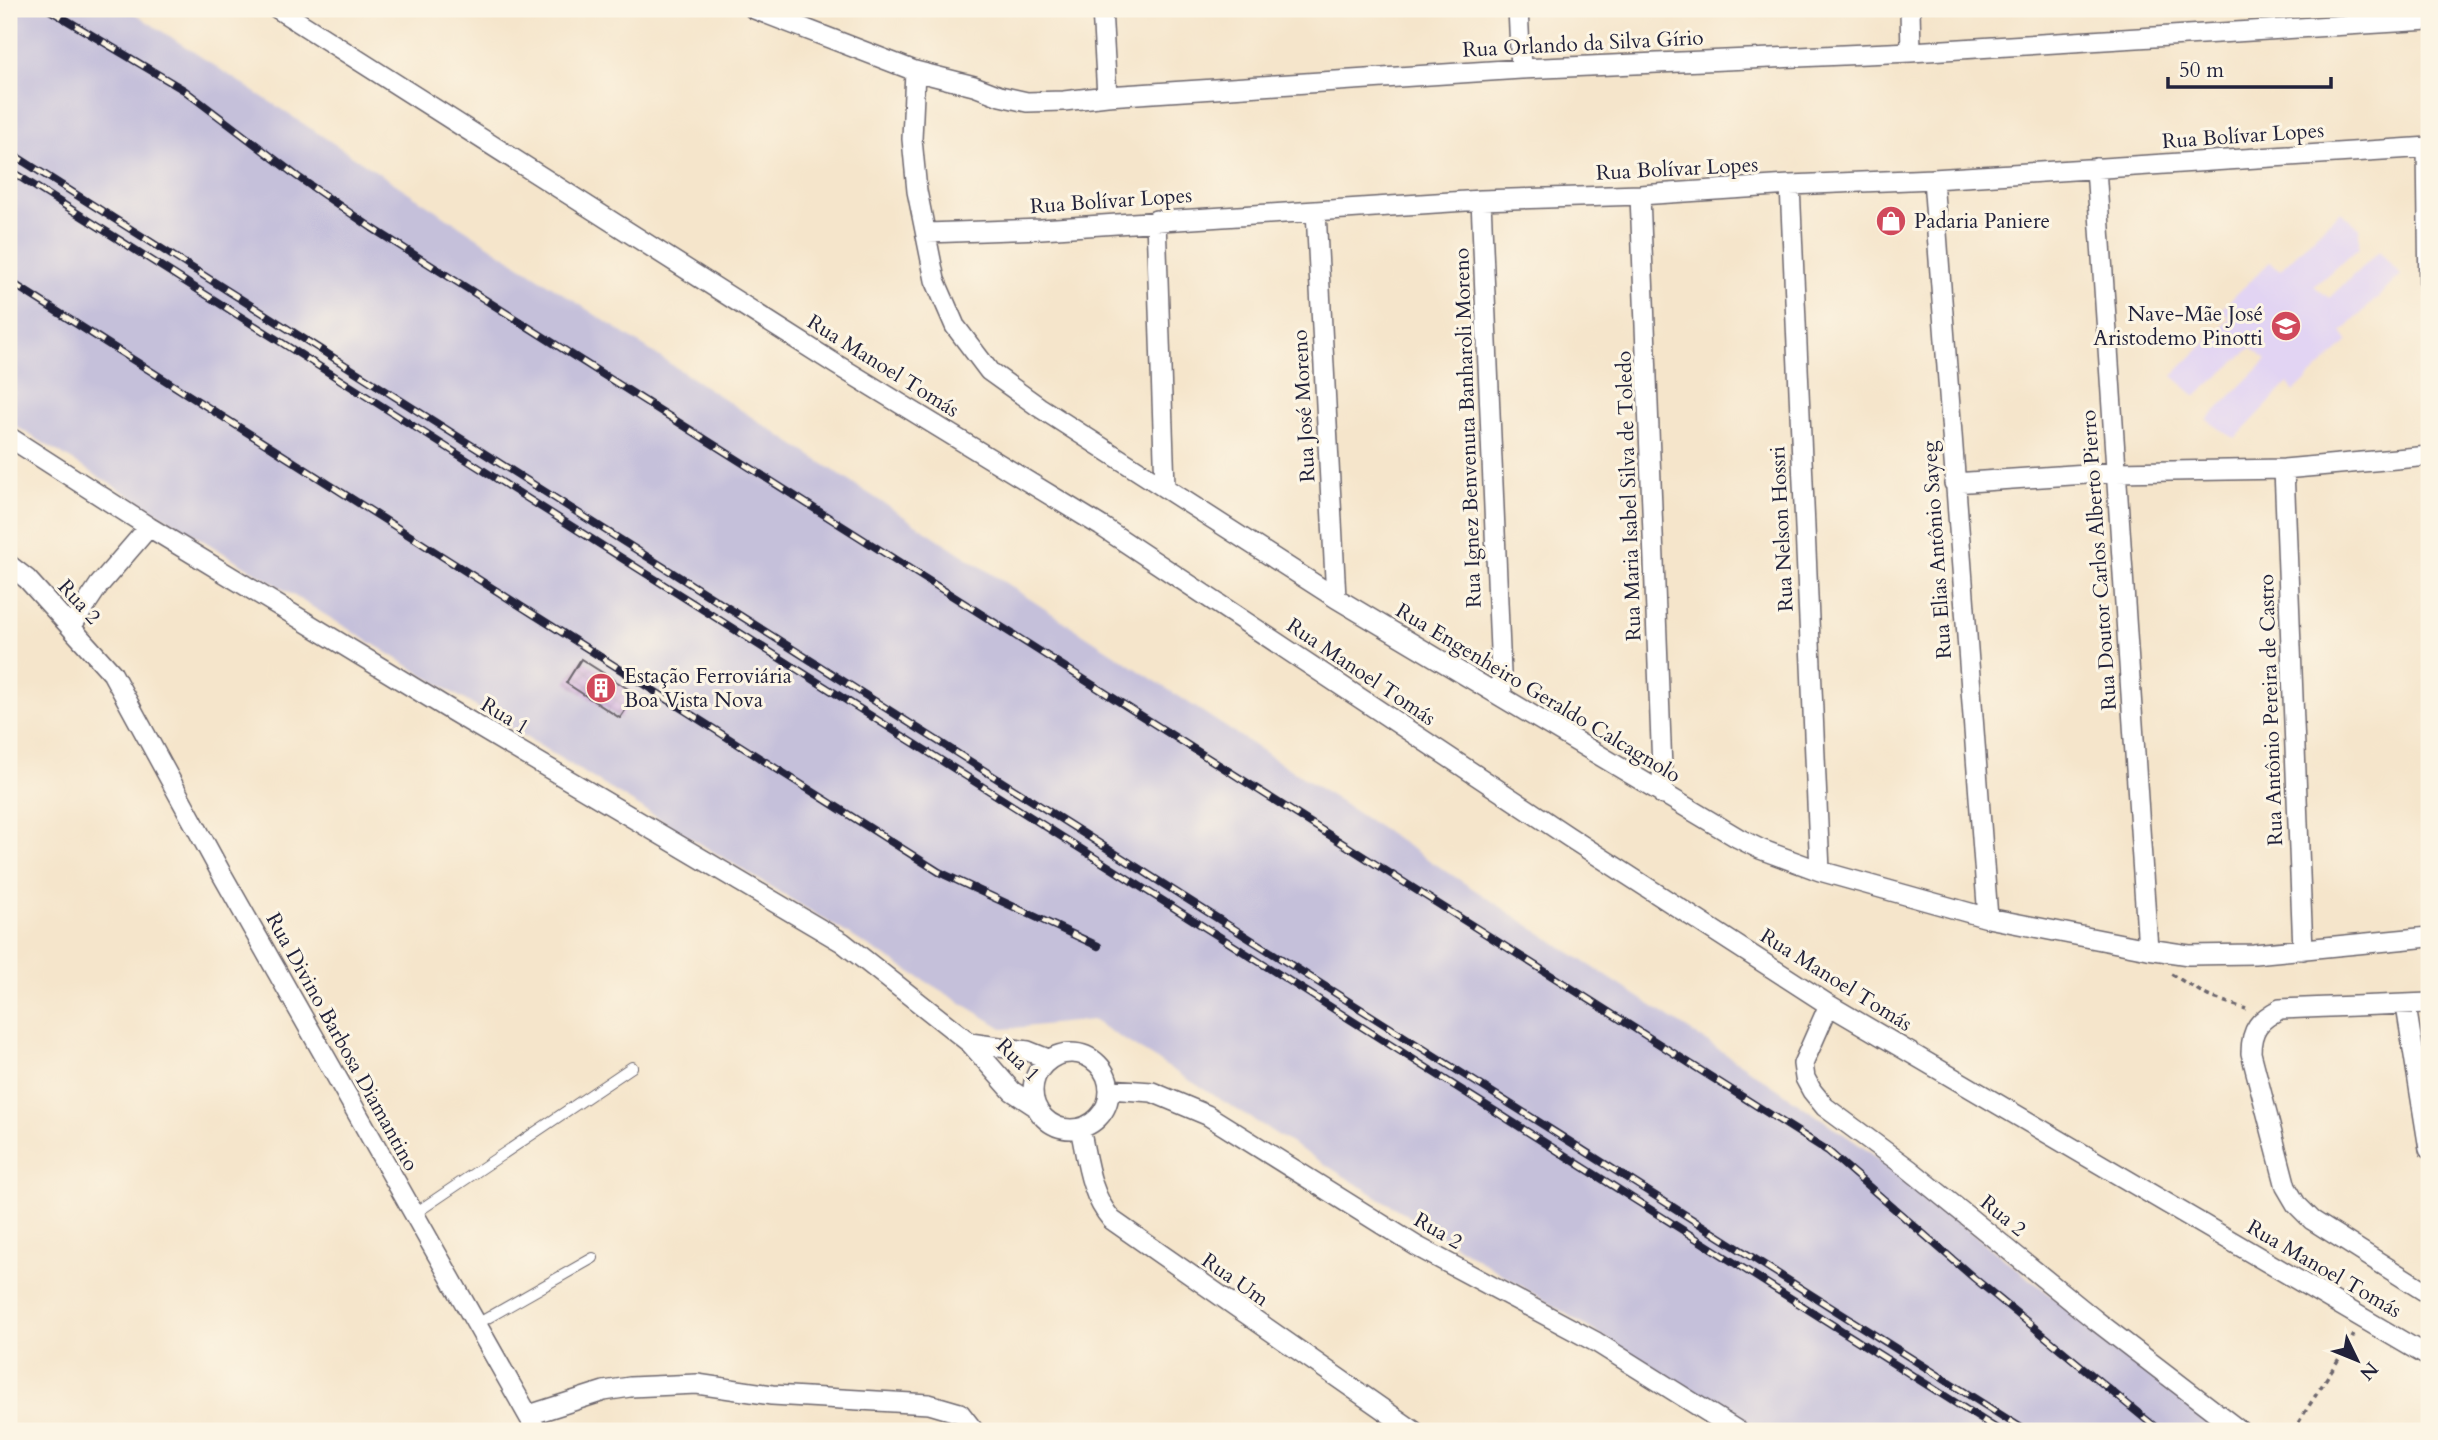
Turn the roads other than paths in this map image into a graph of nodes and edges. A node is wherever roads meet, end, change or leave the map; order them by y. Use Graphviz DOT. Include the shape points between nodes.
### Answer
graph roads {
  1 [pos="278,9"];
  2 [pos="754,9"];
  3 [pos="1102,9"];
  4 [pos="1518,9"];
  5 [pos="1910,9"];
  6 [pos="2429,20"];
  7 [pos="1911,52"];
  8 [pos="1521,69"];
  9 [pos="915,71"];
  10 [pos="1107,96"];
  11 [pos="2428,147"];
  12 [pos="2096,168"];
  13 [pos="1933,179"];
  14 [pos="1790,185"];
  15 [pos="1640,195"];
  16 [pos="1480,200"];
  17 [pos="1317,211"];
  18 [pos="1156,220"];
  19 [pos="927,233"];
  20 [pos="2429,297"];
  21 [pos="9,437"];
  22 [pos="2429,456"];
  23 [pos="2284,469"];
  24 [pos="2116,472"];
  25 [pos="1954,483"];
  26 [pos="1165,487"];
  27 [pos="149,527"];
  28 [pos="9,565"];
  29 [pos="1336,598"];
  30 [pos="71,627"];
  31 [pos="112,673"];
  32 [pos="1502,697"];
  33 [pos="1663,795"];
  34 [pos="1820,871"];
  35 [pos="1988,918"];
  36 [pos="2429,937"];
  37 [pos="2148,949"];
  38 [pos="2303,950"];
  39 [pos="2429,1003"];
  40 [pos="1829,1005"];
  41 [pos="2406,1006"];
  42 [pos="970,1043"];
  43 [pos="1048,1059"];
  44 [pos="632,1067"];
  45 [pos="1110,1089"];
  46 [pos="1035,1106"];
  47 [pos="1080,1128"];
  48 [pos="2429,1149"];
  49 [pos="414,1214"];
  50 [pos="593,1258"];
  51 [pos="2429,1294"];
  52 [pos="477,1324"];
  53 [pos="2429,1357"];
  54 [pos="533,1423"];
  55 [pos="974,1431"];
  56 [pos="1414,1431"];
  57 [pos="1738,1431"];
  58 [pos="2240,1431"];
  1 -- 40 [label="street, Rua Manoel Tomás" via="837,365 1101,526"];
  2 -- 9 [label="street, Rua Orlando da Silva Gírio"];
  3 -- 10 [label="street"];
  4 -- 8 [label="street"];
  5 -- 7 [label="street"];
  6 -- 7 [label="street, Rua Orlando da Silva Gírio"];
  7 -- 8 [label="street, Rua Orlando da Silva Gírio"];
  8 -- 10 [label="street, Rua Orlando da Silva Gírio"];
  9 -- 10 [label="street, Rua Orlando da Silva Gírio" via="1027,102"];
  9 -- 19 [label="street, Rua Engenheiro Geraldo Calcagnolo" via="912,139 916,191"];
  11 -- 12 [label="street, Rua Bolívar Lopes"];
  11 -- 20 [label="street"];
  12 -- 13 [label="street, Rua Bolívar Lopes"];
  12 -- 24 [label="street, Rua Doutor Carlos Alberto Pierro"];
  13 -- 14 [label="street, Rua Bolívar Lopes"];
  13 -- 25 [label="street, Rua Elias Antônio Sayeg"];
  14 -- 15 [label="street, Rua Bolívar Lopes"];
  14 -- 34 [label="street, Rua Nelson Hossri"];
  15 -- 16 [label="street, Rua Bolívar Lopes"];
  15 -- 33 [label="street, Rua Maria Isabel Silva de Toledo"];
  16 -- 17 [label="street, Rua Bolívar Lopes"];
  16 -- 32 [label="street, Rua Ignez Benvenuta Banharoli Moreno"];
  17 -- 18 [label="street, Rua Bolívar Lopes"];
  17 -- 29 [label="street, Rua José Moreno"];
  18 -- 19 [label="street, Rua Bolívar Lopes"];
  18 -- 26 [label="street"];
  19 -- 26 [label="street, Rua Engenheiro Geraldo Calcagnolo" via="935,280 955,326 989,371"];
  21 -- 27 [label="street, Rua 1"];
  22 -- 23 [label="street"];
  23 -- 24 [label="street"];
  23 -- 38 [label="street, Rua Antônio Pereira de Castro"];
  24 -- 25 [label="street"];
  24 -- 37 [label="street, Rua Doutor Carlos Alberto Pierro"];
  25 -- 35 [label="street, Rua Elias Antônio Sayeg"];
  26 -- 29 [label="street, Rua Engenheiro Geraldo Calcagnolo"];
  27 -- 30 [label="street" via="99,585"];
  27 -- 42 [label="street, Rua 1" via="842,942"];
  28 -- 30 [label="street, Rua 2"];
  29 -- 32 [label="street, Rua Engenheiro Geraldo Calcagnolo"];
  30 -- 31 [label="street, Rua 2"];
  31 -- 49 [label="street, Rua Divino Barbosa Diamantino"];
  32 -- 33 [label="street, Rua Engenheiro Geraldo Calcagnolo"];
  33 -- 34 [label="street, Rua Engenheiro Geraldo Calcagnolo" via="1759,849"];
  34 -- 35 [label="street, Rua Engenheiro Geraldo Calcagnolo"];
  35 -- 37 [label="street, Rua Engenheiro Geraldo Calcagnolo"];
  36 -- 38 [label="street, Rua Engenheiro Geraldo Calcagnolo"];
  37 -- 38 [label="street, Rua Engenheiro Geraldo Calcagnolo" via="2202,955"];
  39 -- 41 [label="street"];
  40 -- 53 [label="street, Rua Manoel Tomás"];
  40 -- 58 [label="street, Rua 2" via="1803,1064 1805,1078 1825,1107"];
  41 -- 48 [label="street"];
  41 -- 51 [label="street" via="2280,1009 2263,1017 2253,1032 2251,1053 2286,1187 2296,1204 2312,1220"];
  42 -- 43 [label="street, Rua 1" via="1028,1051"];
  42 -- 46 [label="street, Rua 1" via="1012,1091"];
  43 -- 45 [label="street" via="1067,1052 1088,1056 1103,1069"];
  43 -- 46 [label="street" via="1032,1089"];
  44 -- 49 [label="lane"];
  45 -- 47 [label="street" via="1102,1114"];
  45 -- 57 [label="street, Rua 2" via="1152,1092 1207,1115 1418,1247 1596,1342"];
  46 -- 47 [label="street" via="1046,1121 1062,1129"];
  47 -- 56 [label="street, Rua Um" via="1091,1180 1101,1207 1112,1220"];
  49 -- 52 [label="street, Rua Divino Barbosa Diamantino"];
  50 -- 52 [label="lane"];
  52 -- 54 [label="street, Rua Divino Barbosa Diamantino"];
  54 -- 55 [label="street" via="604,1391 697,1384 772,1395 929,1404 960,1413"];
}
